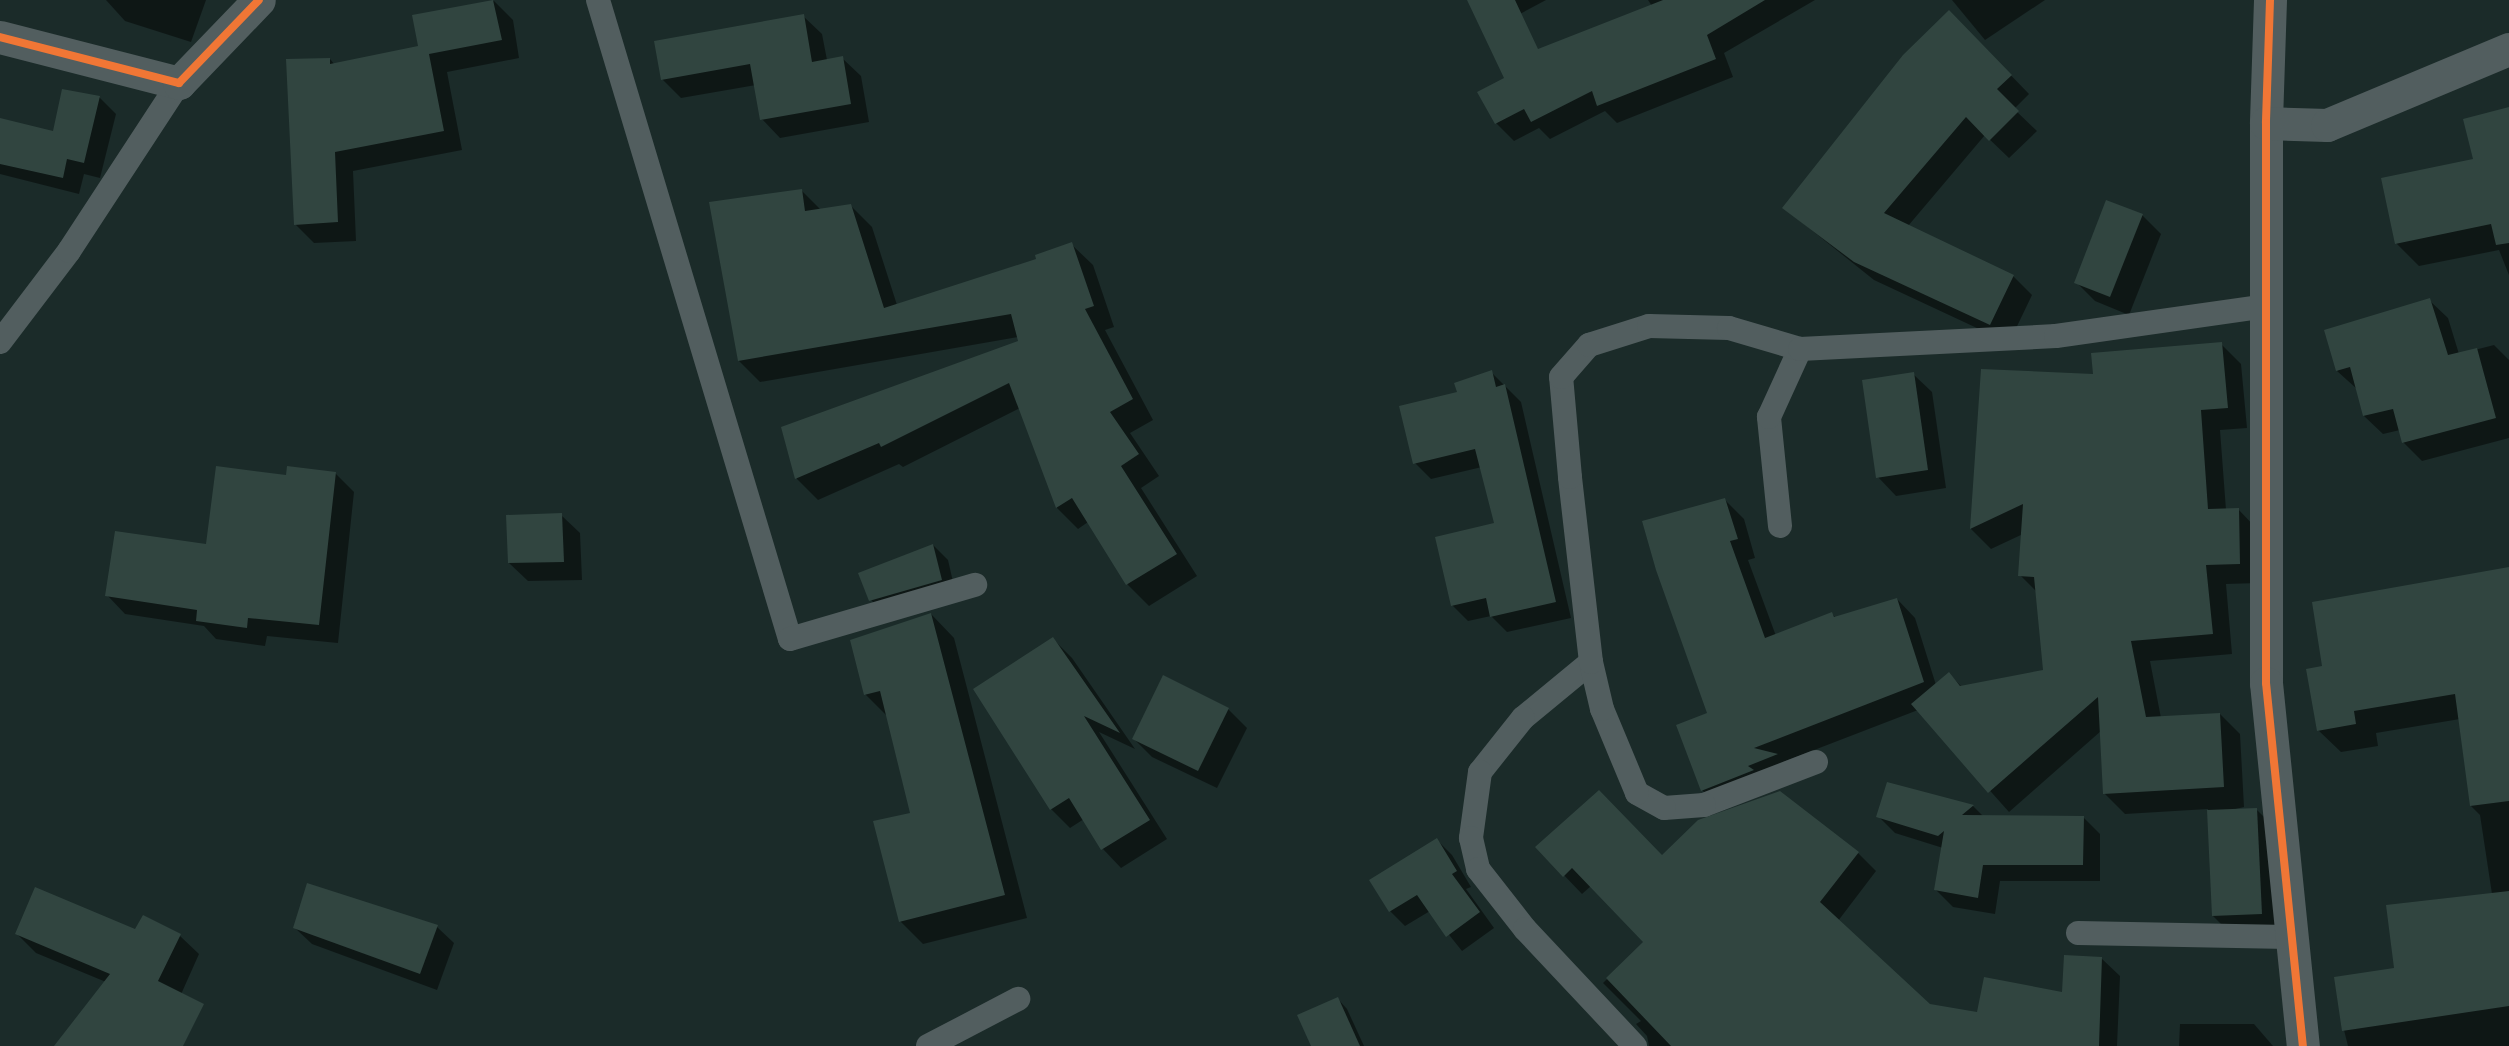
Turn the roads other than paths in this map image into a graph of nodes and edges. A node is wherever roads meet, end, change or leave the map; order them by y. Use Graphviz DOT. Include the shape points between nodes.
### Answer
graph roads {
  1 [pos="259,0"];
  2 [pos="598,0"];
  3 [pos="2270,0"];
  4 [pos="0,37"];
  5 [pos="2509,49"];
  6 [pos="178,83"];
  7 [pos="2266,123"];
  8 [pos="2266,306"];
  9 [pos="0,342"];
  10 [pos="1800,350"];
  11 [pos="1780,526"];
  12 [pos="975,585"];
  13 [pos="1591,662"];
  14 [pos="1816,762"];
  15 [pos="2078,933"];
  16 [pos="2291,937"];
  17 [pos="1018,999"];
  18 [pos="928,1046"];
  19 [pos="1635,1046"];
  20 [pos="2304,1046"];
  1 -- 6 [label="street"];
  2 -- 12 [label="lane" via="790,639"];
  3 -- 7 [label="street"];
  4 -- 6 [label="street"];
  5 -- 7 [label="street" via="2327,125"];
  6 -- 9 [label="lane" via="69,251"];
  7 -- 8 [label="street"];
  8 -- 10 [label="lane" via="2056,336"];
  8 -- 16 [label="street" via="2266,683"];
  10 -- 11 [label="lane" via="1769,417"];
  10 -- 13 [label="lane" via="1729,328 1650,326 1589,345 1561,377"];
  13 -- 14 [label="lane" via="1602,709 1637,793 1664,808 1704,805"];
  13 -- 19 [label="lane" via="1523,718 1480,772 1471,838 1478,868 1525,929"];
  15 -- 16 [label="lane"];
  16 -- 20 [label="street"];
  17 -- 18 [label="lane"];
}
